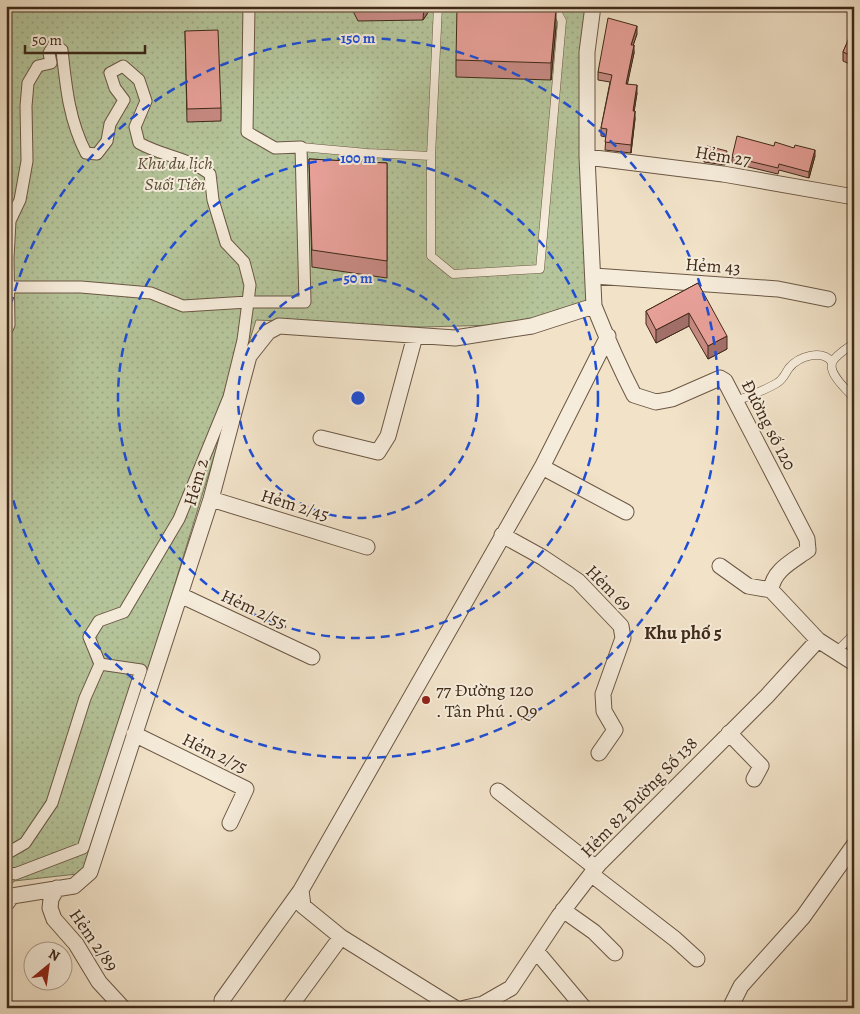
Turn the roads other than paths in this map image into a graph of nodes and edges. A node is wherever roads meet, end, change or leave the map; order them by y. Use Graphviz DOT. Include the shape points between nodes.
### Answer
graph roads {
  1 [pos="249,6"];
  2 [pos="438,6"];
  3 [pos="554,6"];
  4 [pos="593,6"];
  5 [pos="301,147"];
  6 [pos="431,156"];
  7 [pos="587,157"];
  8 [pos="854,197"];
  9 [pos="594,276"];
  10 [pos="10,287"];
  11 [pos="828,299"];
  12 [pos="248,302"];
  13 [pos="594,306"];
  14 [pos="6,331"];
  15 [pos="415,336"];
  16 [pos="608,336"];
  17 [pos="854,342"];
  18 [pos="832,362"];
  19 [pos="854,398"];
  20 [pos="734,402"];
  21 [pos="321,438"];
  22 [pos="542,467"];
  23 [pos="211,499"];
  24 [pos="626,512"];
  25 [pos="502,534"];
  26 [pos="367,547"];
  27 [pos="720,566"];
  28 [pos="772,590"];
  29 [pos="180,595"];
  30 [pos="854,634"];
  31 [pos="818,640"];
  32 [pos="836,652"];
  33 [pos="312,657"];
  34 [pos="854,663"];
  35 [pos="100,664"];
  36 [pos="729,733"];
  37 [pos="134,734"];
  38 [pos="599,753"];
  39 [pos="754,779"];
  40 [pos="498,791"];
  41 [pos="230,823"];
  42 [pos="854,845"];
  43 [pos="6,854"];
  44 [pos="593,871"];
  45 [pos="6,872"];
  46 [pos="57,888"];
  47 [pos="301,890"];
  48 [pos="6,904"];
  49 [pos="563,910"];
  50 [pos="341,937"];
  51 [pos="537,952"];
  52 [pos="615,953"];
  53 [pos="697,959"];
  54 [pos="222,1000"];
  55 [pos="123,1008"];
  56 [pos="289,1008"];
  57 [pos="456,1008"];
  58 [pos="465,1008"];
  59 [pos="584,1008"];
  60 [pos="730,1008"];
  1 -- 5 [label="street" via="247,132 275,148"];
  2 -- 6 [label="lane"];
  3 -- 6 [label="lane" via="562,21 540,269 453,274 431,256"];
  4 -- 7 [label="street, Đường số 120" via="586,52"];
  5 -- 6 [label="lane"];
  5 -- 12 [label="street" via="305,302"];
  7 -- 8 [label="street, Hẻm 27" via="723,174"];
  7 -- 9 [label="street, Đường số 120"];
  9 -- 11 [label="street, Hẻm 43" via="778,289"];
  9 -- 13 [label="street, Đường số 120"];
  10 -- 12 [label="street" via="81,287 151,293 183,306"];
  10 -- 12 [label="street" via="10,222 20,200 27,160 28,83 38,66 51,63 49,54 54,45 62,50 69,110 86,153 97,154 107,140 110,124 124,100 110,73 123,66 139,80 146,101 135,127 139,143 157,153 198,165 210,174 213,200 226,243 244,262 250,285"];
  10 -- 14 [label="street"];
  12 -- 35 [label="street" via="229,398 179,519 124,612 99,621 89,637"];
  13 -- 15 [label="street, Hẻm 2" via="515,328 455,338"];
  13 -- 16 [label="street, Đường số 120"];
  15 -- 21 [label="street" via="388,436 378,452"];
  15 -- 23 [label="street, Hẻm 2" via="279,326 268,332 249,356"];
  16 -- 20 [label="street, Đường số 120" via="634,395 656,402 672,399 720,378"];
  16 -- 22 [label="street"];
  17 -- 18 [label="lane"];
  18 -- 19 [label="lane" via="836,378"];
  18 -- 20 [label="lane" via="822,354 810,356 790,367 776,384"];
  20 -- 28 [label="street, Đường số 120" via="807,539 808,550 778,572 772,579"];
  22 -- 24 [label="street"];
  22 -- 25 [label="street"];
  23 -- 26 [label="street, Hẻm 2/45"];
  23 -- 29 [label="street, Hẻm 2"];
  25 -- 38 [label="street, Hẻm 69" via="578,581 621,626 623,638 603,694 604,711 615,730"];
  25 -- 47 [label="street"];
  27 -- 28 [label="street" via="748,586"];
  28 -- 31 [label="street"];
  29 -- 33 [label="street, Hẻm 2/55"];
  29 -- 37 [label="street, Hẻm 2"];
  30 -- 32 [label="lane"];
  31 -- 32 [label="street"];
  31 -- 36 [label="street, Hẻm 82 Đường Số 138"];
  32 -- 34 [label="street"];
  35 -- 43 [label="street" via="85,698 52,803 25,843"];
  35 -- 45 [label="street" via="141,670 83,848 15,874"];
  36 -- 39 [label="street" via="761,766"];
  36 -- 44 [label="street, Hẻm 82 Đường Số 138"];
  37 -- 41 [label="street, Hẻm 2/75" via="246,789"];
  37 -- 46 [label="street, Hẻm 2" via="90,872 74,886"];
  40 -- 44 [label="street"];
  42 -- 60 [label="street" via="803,917 740,986"];
  44 -- 49 [label="street, Hẻm 82 Đường Số 138"];
  44 -- 53 [label="street"];
  46 -- 48 [label="street, Hẻm 2" via="12,896"];
  46 -- 55 [label="street, Hẻm 2/89" via="50,908 54,919 76,944 89,970"];
  47 -- 50 [label="street" via="304,906"];
  47 -- 54 [label="street"];
  49 -- 51 [label="street, Hẻm 82 Đường Số 138"];
  49 -- 52 [label="street" via="594,932"];
  50 -- 56 [label="street"];
  50 -- 57 [label="street"];
  51 -- 58 [label="street, Hẻm 82 Đường Số 138" via="511,988 483,1004"];
  51 -- 59 [label="street"];
}
